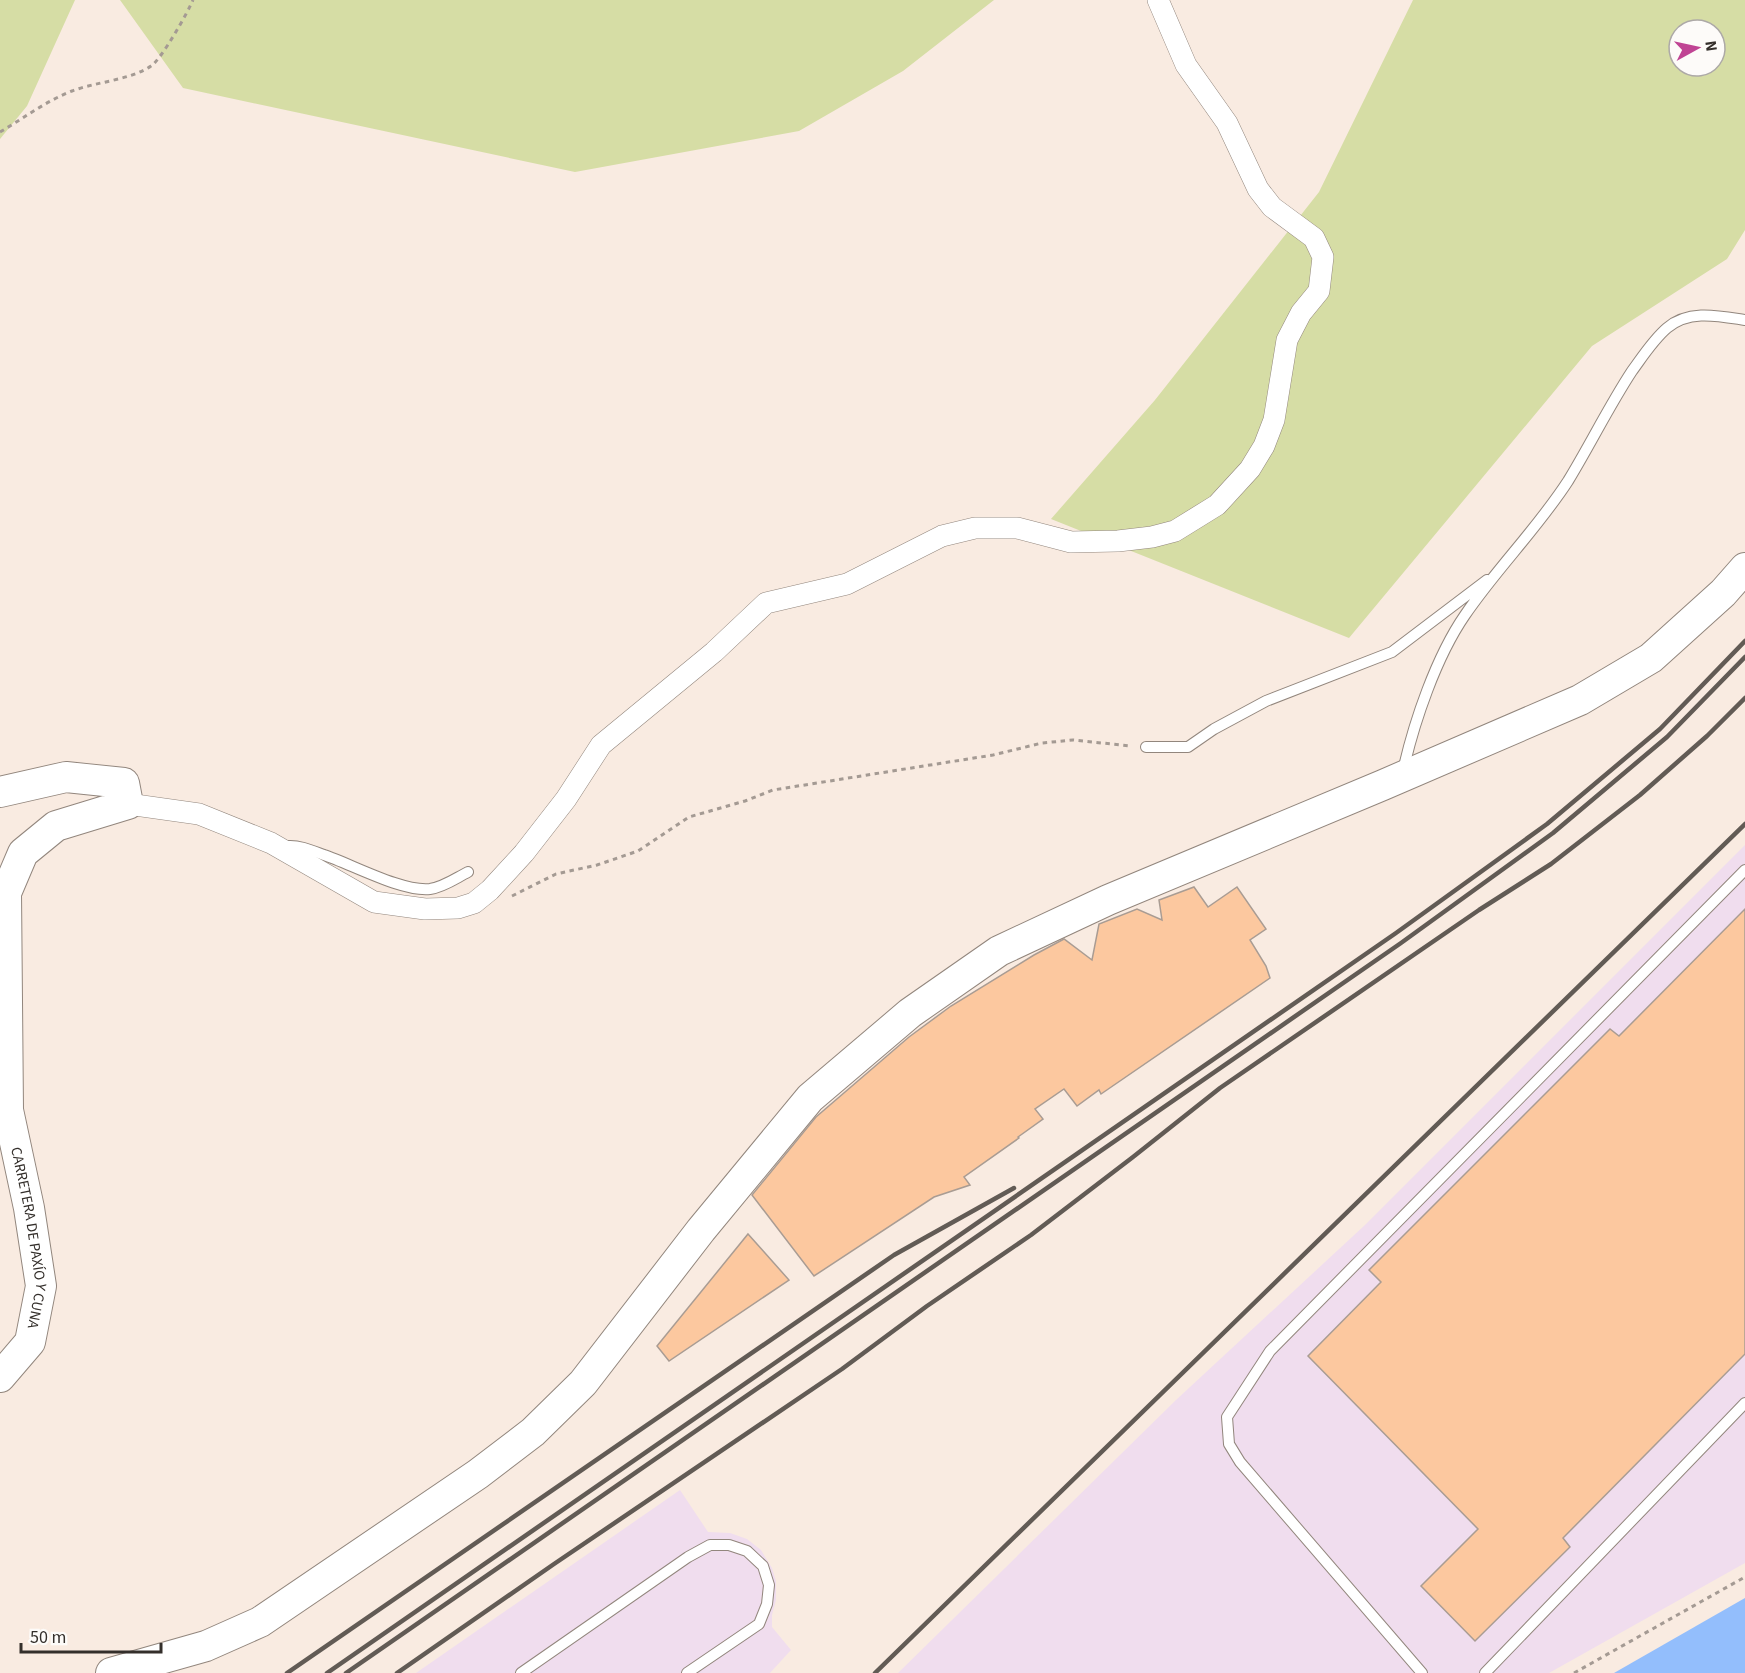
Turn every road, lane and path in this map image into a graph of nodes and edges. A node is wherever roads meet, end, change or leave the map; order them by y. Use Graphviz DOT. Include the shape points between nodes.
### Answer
graph roads {
  1 [pos="193,0"];
  2 [pos="1158,0"];
  3 [pos="0,132"];
  4 [pos="1745,320"];
  5 [pos="1745,568"];
  6 [pos="1499,571"];
  7 [pos="1146,747"];
  8 [pos="1401,777"];
  9 [pos="0,792"];
  10 [pos="128,804"];
  11 [pos="278,847"];
  12 [pos="1745,870"];
  13 [pos="468,872"];
  14 [pos="505,899"];
  15 [pos="0,1377"];
  16 [pos="1745,1403"];
  17 [pos="1745,1577"];
  18 [pos="111,1673"];
  19 [pos="521,1673"];
  20 [pos="687,1673"];
  21 [pos="1422,1673"];
  22 [pos="1485,1673"];
  23 [pos="1574,1673"];
  1 -- 3 [label="path" via="152,66 74,90"];
  2 -- 11 [label="street" via="1186,65 1227,123 1258,189 1272,207 1314,238 1323,257 1319,291 1301,313 1287,340 1274,420 1264,446 1250,469 1216,504 1175,531 1118,541 1071,542 1017,528 975,528 942,536 847,584 766,603 714,652 601,745 524,853 474,903 458,908 425,909 374,902"];
  4 -- 6 [label="lane" via="1692,315 1668,327 1647,349 1617,393 1554,503"];
  5 -- 8 [label="street" via="1651,658 1580,700"];
  6 -- 7 [label="lane" via="1392,652 1266,701 1188,747"];
  6 -- 8 [label="lane" via="1445,650"];
  7 -- 14 [label="path" via="1073,740 1042,743 993,755 774,790 689,817 638,851 556,874"];
  8 -- 18 [label="street" via="1108,900 990,957 910,1013 810,1098 701,1230 583,1383 533,1432 478,1474 260,1622 206,1646"];
  9 -- 10 [label="street" via="66,777 124,783"];
  10 -- 11 [label="street" via="199,814"];
  10 -- 15 [label="street, CARRETERA DE PAXÍO Y CUNA" via="56,826 23,854 6,893 8,1110 41,1286 30,1342"];
  11 -- 13 [label="lane" via="294,846 388,880 428,889"];
  12 -- 21 [label="lane" via="1270,1351 1227,1417 1229,1444 1240,1462"];
  16 -- 22 [label="lane"];
  17 -- 23 [label="path"];
  19 -- 20 [label="lane" via="710,1545 729,1545 747,1551 763,1566 769,1585 759,1624"];
}
